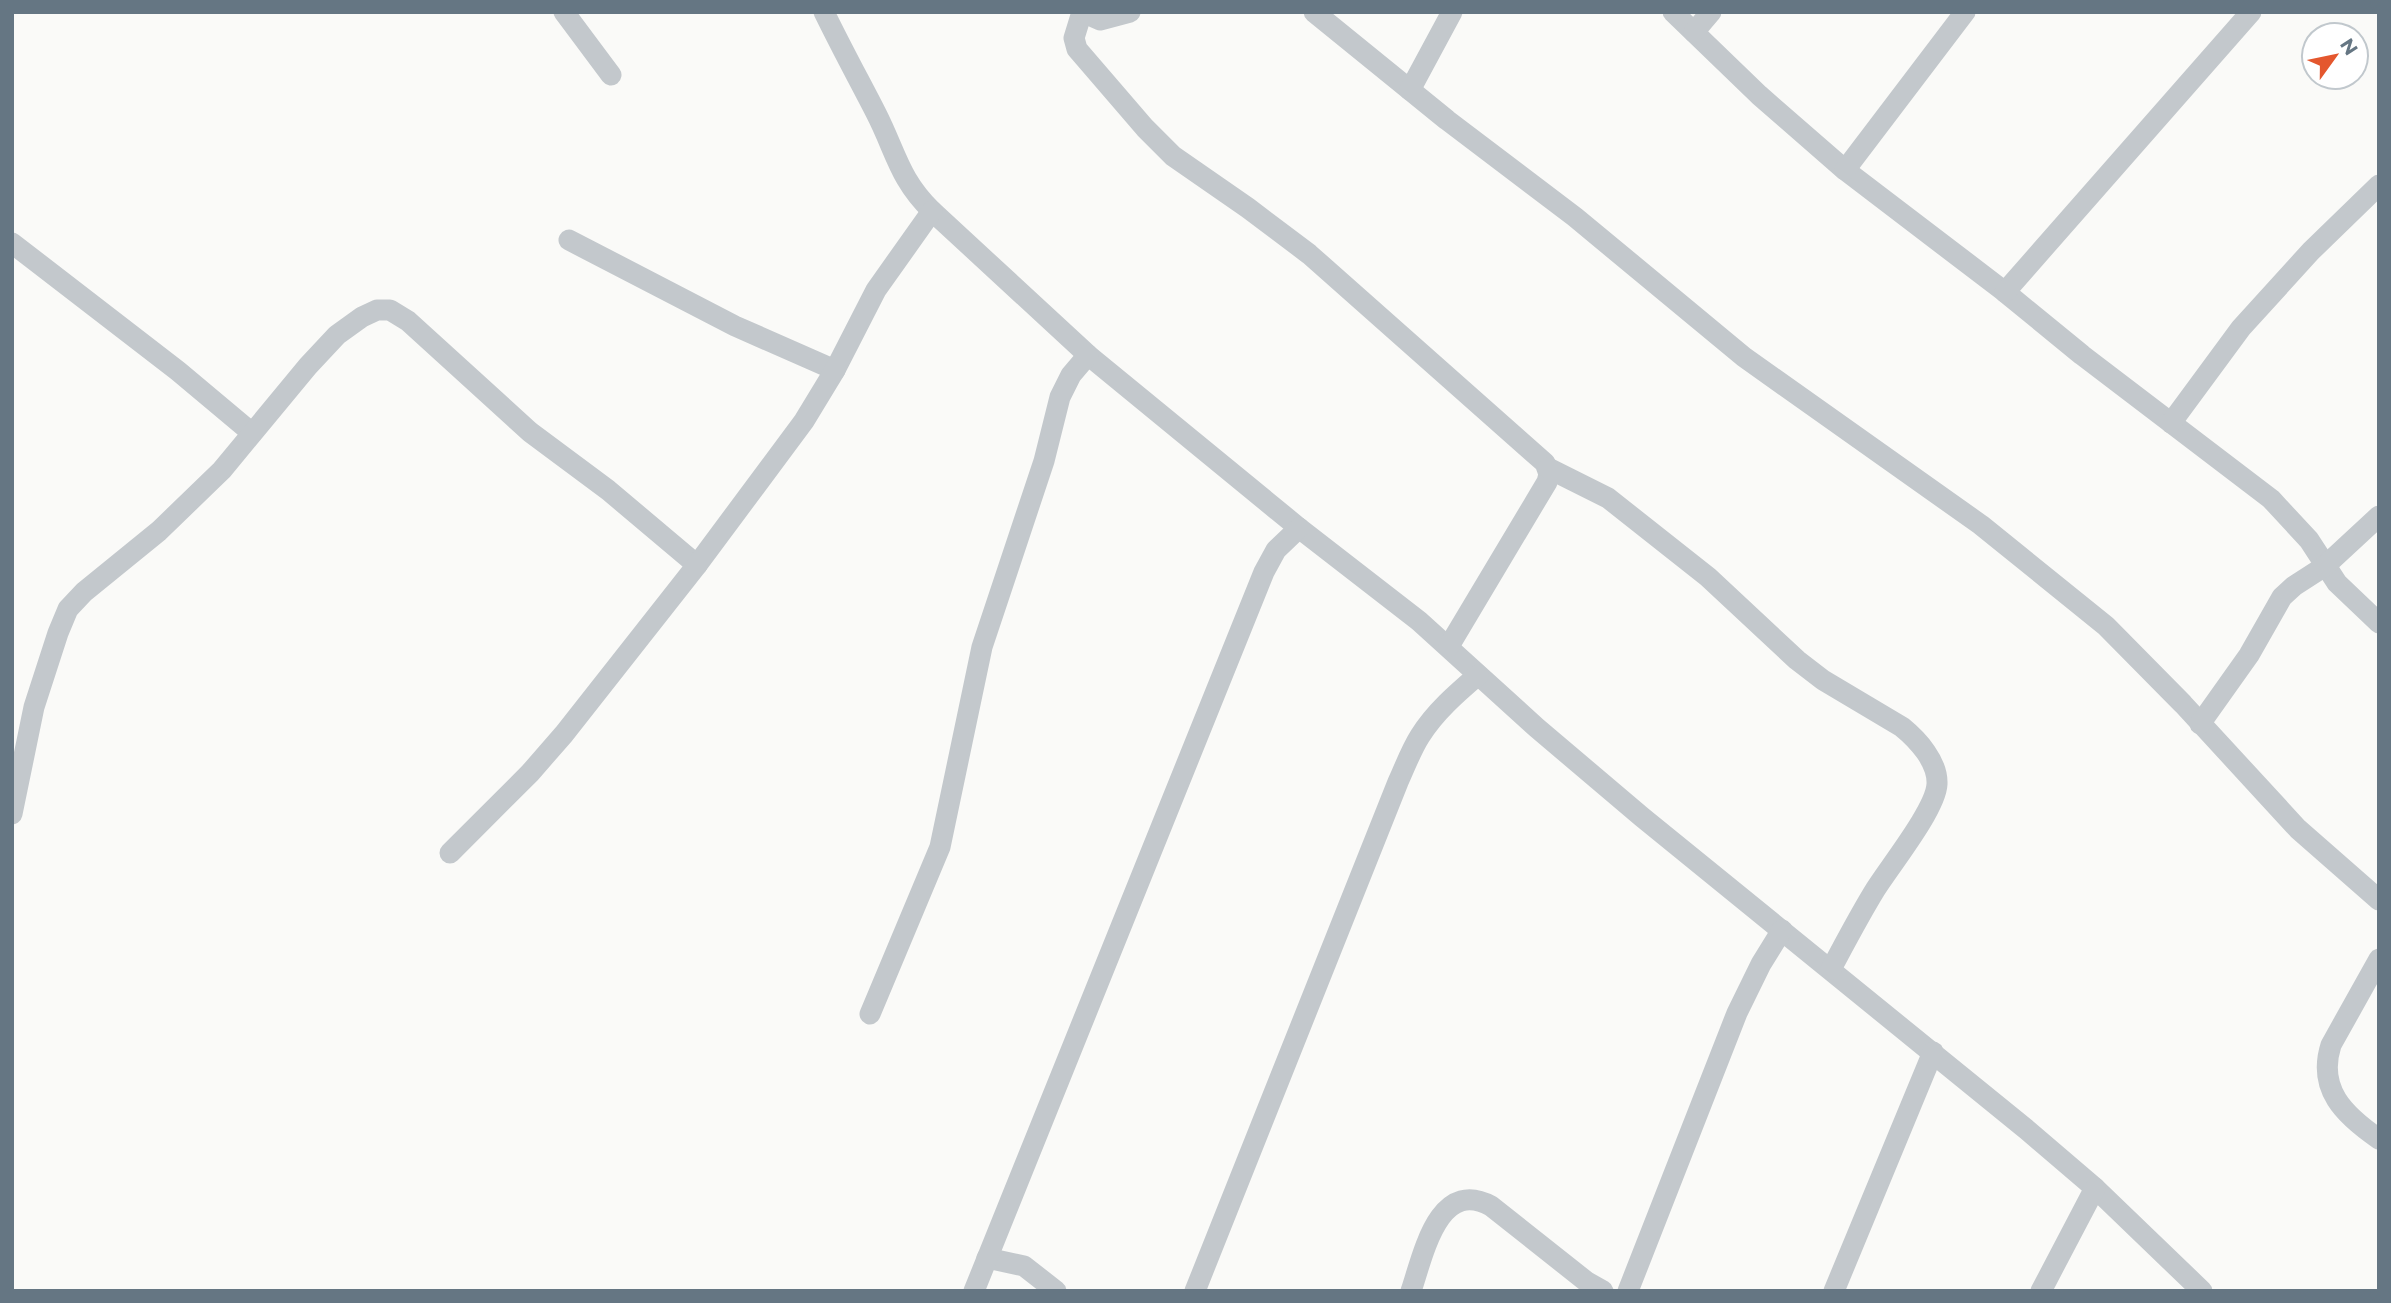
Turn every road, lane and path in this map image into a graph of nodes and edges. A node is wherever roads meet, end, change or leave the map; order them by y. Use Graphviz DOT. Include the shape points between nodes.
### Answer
graph roads {
  1 [pos="564,12"];
  2 [pos="824,12"];
  3 [pos="1082,12"];
  4 [pos="1130,12"];
  5 [pos="1314,12"];
  6 [pos="1452,12"];
  7 [pos="1673,12"];
  8 [pos="1711,12"];
  9 [pos="1965,12"];
  10 [pos="2251,12"];
  11 [pos="1694,32"];
  12 [pos="611,75"];
  13 [pos="1410,90"];
  14 [pos="1845,170"];
  15 [pos="2379,185"];
  16 [pos="932,211"];
  17 [pos="569,240"];
  18 [pos="12,243"];
  19 [pos="2005,292"];
  20 [pos="1088,355"];
  21 [pos="835,370"];
  22 [pos="2171,423"];
  23 [pos="253,433"];
  24 [pos="1548,468"];
  25 [pos="2379,516"];
  26 [pos="1299,528"];
  27 [pos="697,565"];
  28 [pos="2325,566"];
  29 [pos="2379,623"];
  30 [pos="1448,646"];
  31 [pos="1478,675"];
  32 [pos="2200,724"];
  33 [pos="19,744"];
  34 [pos="12,814"];
  35 [pos="450,853"];
  36 [pos="2379,900"];
  37 [pos="1782,930"];
  38 [pos="2379,959"];
  39 [pos="1831,969"];
  40 [pos="870,1014"];
  41 [pos="1933,1052"];
  42 [pos="2379,1139"];
  43 [pos="2095,1188"];
  44 [pos="987,1258"];
  45 [pos="974,1291"];
  46 [pos="1056,1291"];
  47 [pos="1195,1291"];
  48 [pos="1411,1291"];
  49 [pos="1603,1291"];
  50 [pos="1628,1291"];
  51 [pos="1834,1291"];
  52 [pos="2041,1291"];
  53 [pos="2202,1291"];
  1 -- 12 [label="street"];
  2 -- 16 [label="street" via="910,188"];
  3 -- 4 [label="street" via="1100,20"];
  3 -- 24 [label="street" via="1074,38 1077,50 1157,141 1340,280"];
  5 -- 13 [label="street"];
  6 -- 13 [label="street"];
  7 -- 11 [label="street"];
  8 -- 11 [label="street"];
  9 -- 14 [label="street"];
  10 -- 19 [label="street"];
  11 -- 14 [label="street"];
  13 -- 32 [label="street" via="1575,217 1744,358 1950,502 2051,581 2129,649"];
  14 -- 19 [label="street"];
  15 -- 22 [label="street" via="2241,328"];
  16 -- 20 [label="street"];
  16 -- 21 [label="street" via="876,290"];
  17 -- 21 [label="street" via="735,326"];
  18 -- 23 [label="street"];
  19 -- 22 [label="street"];
  20 -- 26 [label="street"];
  20 -- 40 [label="street" via="1060,397 1044,461 979,656 940,847"];
  21 -- 27 [label="street" via="804,421"];
  22 -- 28 [label="street" via="2271,499 2309,540"];
  23 -- 27 [label="street" via="337,335 371,312 390,310 408,321 530,432"];
  23 -- 33 [label="street" via="193,500 68,609"];
  24 -- 30 [label="street" via="1541,493"];
  24 -- 39 [label="street" via="1623,510 1708,577 1797,660 1914,736 1933,765 1935,797"];
  25 -- 28 [label="street"];
  26 -- 30 [label="street"];
  26 -- 44 [label="street" via="1276,550 1264,572"];
  27 -- 35 [label="street" via="564,734"];
  28 -- 29 [label="street"];
  28 -- 32 [label="street" via="2282,597 2249,655"];
  30 -- 31 [label="street"];
  31 -- 37 [label="street"];
  31 -- 47 [label="street" via="1431,722 1398,782"];
  32 -- 36 [label="street" via="2298,829"];
  33 -- 34 [label="street"];
  37 -- 39 [label="street"];
  37 -- 50 [label="street" via="1737,1013"];
  38 -- 42 [label="street" via="2326,1060 2326,1074 2338,1102"];
  39 -- 41 [label="street"];
  41 -- 43 [label="street"];
  41 -- 51 [label="street"];
  43 -- 52 [label="street"];
  43 -- 53 [label="street"];
  44 -- 45 [label="street"];
  44 -- 46 [label="street" via="1024,1266"];
  48 -- 49 [label="street" via="1436,1222 1452,1205 1472,1199 1491,1206"];
}
